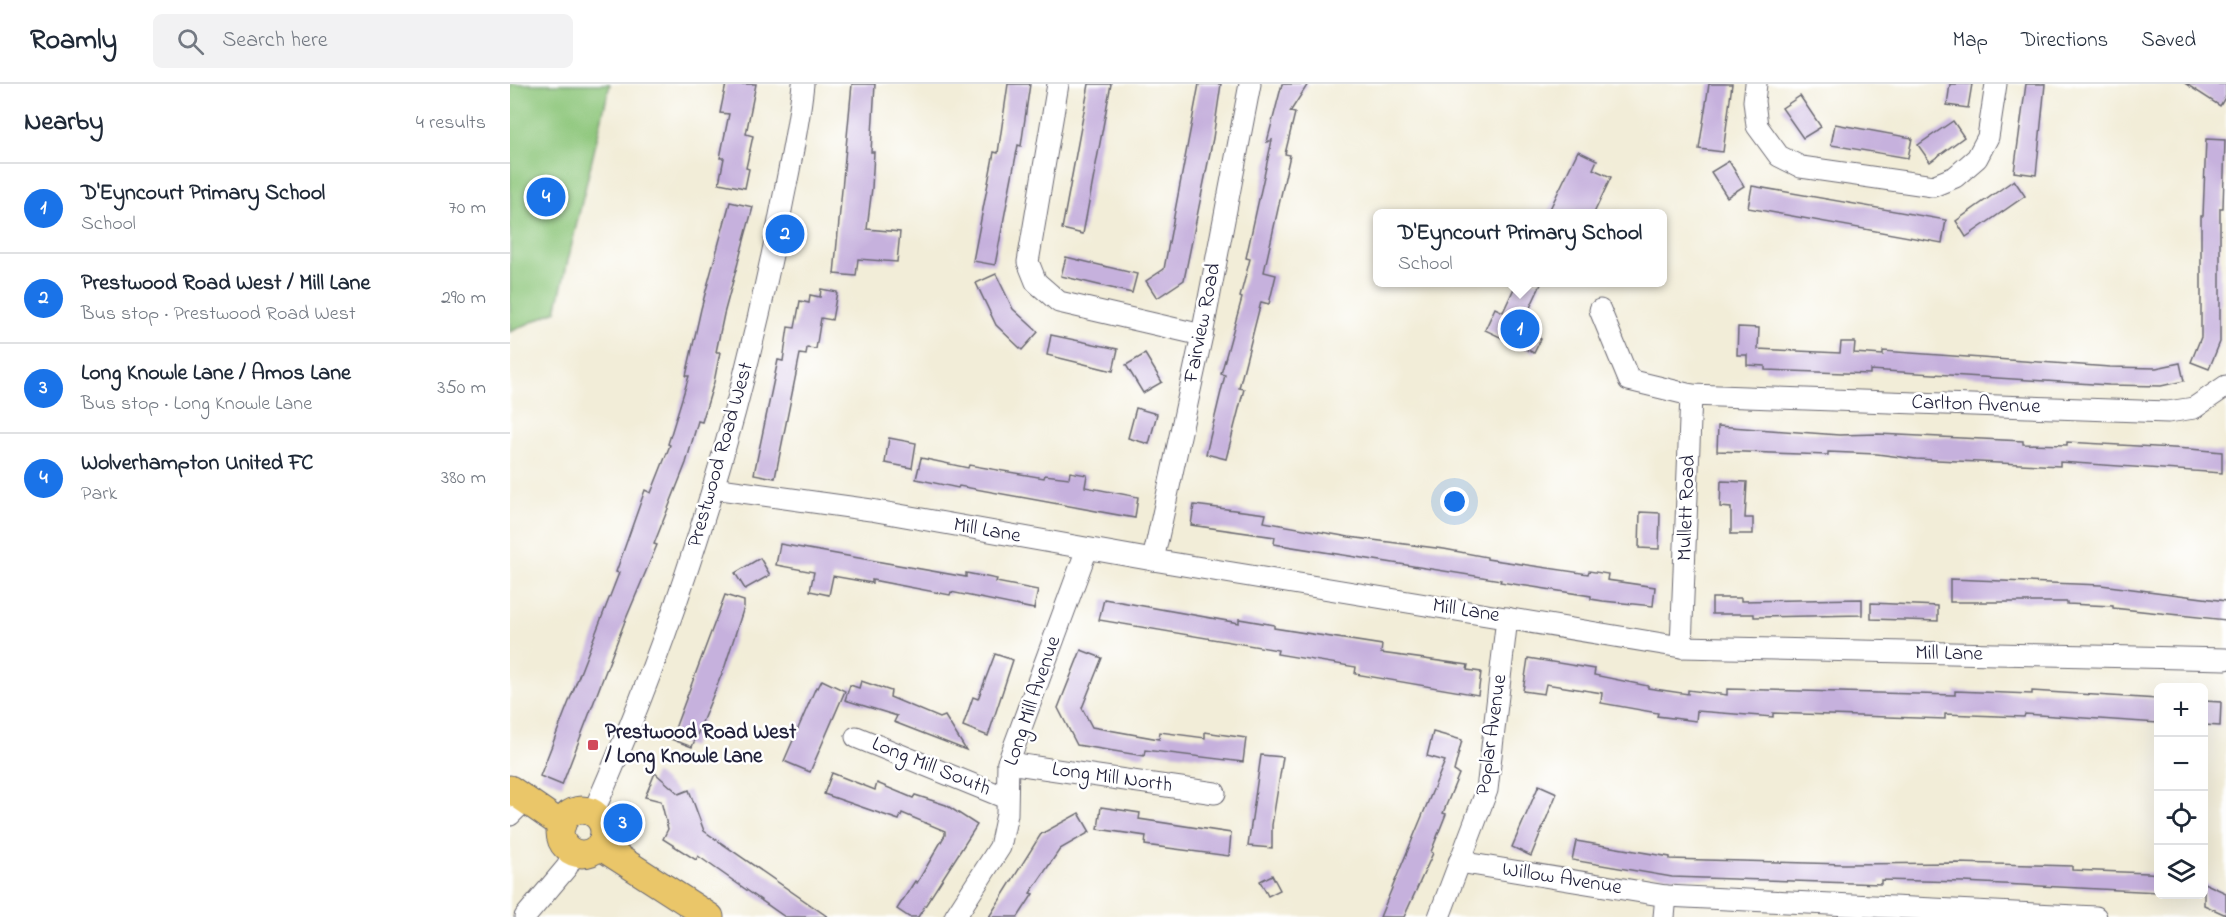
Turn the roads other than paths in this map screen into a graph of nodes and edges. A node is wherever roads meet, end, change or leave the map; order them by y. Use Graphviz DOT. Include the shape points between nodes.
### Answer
graph roads {
  1 [pos="803,84"];
  2 [pos="1058,84"];
  3 [pos="1250,84"];
  4 [pos="1756,84"];
  5 [pos="1996,84"];
  6 [pos="1600,310"];
  7 [pos="1202,335"];
  8 [pos="2226,386"];
  9 [pos="1691,395"];
  10 [pos="713,488"];
  11 [pos="1087,549"];
  12 [pos="1153,560"];
  13 [pos="1507,618"];
  14 [pos="1681,647"];
  15 [pos="2226,659"];
  16 [pos="856,737"];
  17 [pos="1008,763"];
  18 [pos="1215,793"];
  19 [pos="1006,798"];
  20 [pos="515,801"];
  21 [pos="593,813"];
  22 [pos="562,825"];
  23 [pos="600,846"];
  24 [pos="574,853"];
  25 [pos="1460,862"];
  26 [pos="1666,896"];
  27 [pos="510,907"];
  28 [pos="520,917"];
  29 [pos="525,917"];
  30 [pos="710,917"];
  31 [pos="955,917"];
  32 [pos="1438,917"];
  33 [pos="1664,917"];
  34 [pos="2096,917"];
  1 -- 10 [label="street, Prestwood Road West" via="800,119 762,307"];
  2 -- 7 [label="street" via="1028,262 1036,282 1059,302"];
  3 -- 7 [label="street, Fairview Road"];
  4 -- 5 [label="street" via="1757,126 1779,156 1801,167 1933,186 1955,177 1977,158 1988,137"];
  6 -- 9 [label="street" via="1629,380"];
  7 -- 12 [label="street, Fairview Road"];
  8 -- 9 [label="street, Carlton Avenue" via="2194,408 2168,411"];
  9 -- 14 [label="street, Mullett Road"];
  10 -- 11 [label="street, Mill Lane" via="871,510"];
  10 -- 21 [label="street, Prestwood Road West" via="654,668"];
  11 -- 12 [label="street, Mill Lane"];
  11 -- 17 [label="street, Long Mill Avenue"];
  12 -- 13 [label="street, Mill Lane"];
  13 -- 14 [label="street, Mill Lane"];
  13 -- 25 [label="street, Poplar Avenue" via="1487,790"];
  14 -- 15 [label="street, Mill Lane"];
  16 -- 19 [label="street, Long Mill South"];
  17 -- 18 [label="street, Long Mill North"];
  17 -- 19 [label="street, Long Mill Avenue"];
  19 -- 31 [label="street, Long Mill Avenue" via="1000,847"];
  20 -- 22 [label="main road"];
  21 -- 22 [label="main road" via="574,812"];
  21 -- 23 [label="main road" via="604,830"];
  22 -- 24 [label="main road" via="561,839"];
  23 -- 24 [label="main road" via="589,854"];
  23 -- 30 [label="main road"];
  24 -- 29 [label="street"];
  25 -- 26 [label="street, Willow Avenue"];
  25 -- 32 [label="street, Poplar Avenue"];
  26 -- 33 [label="street"];
  26 -- 34 [label="street, Willow Avenue"];
  27 -- 28 [label="street"];
}
